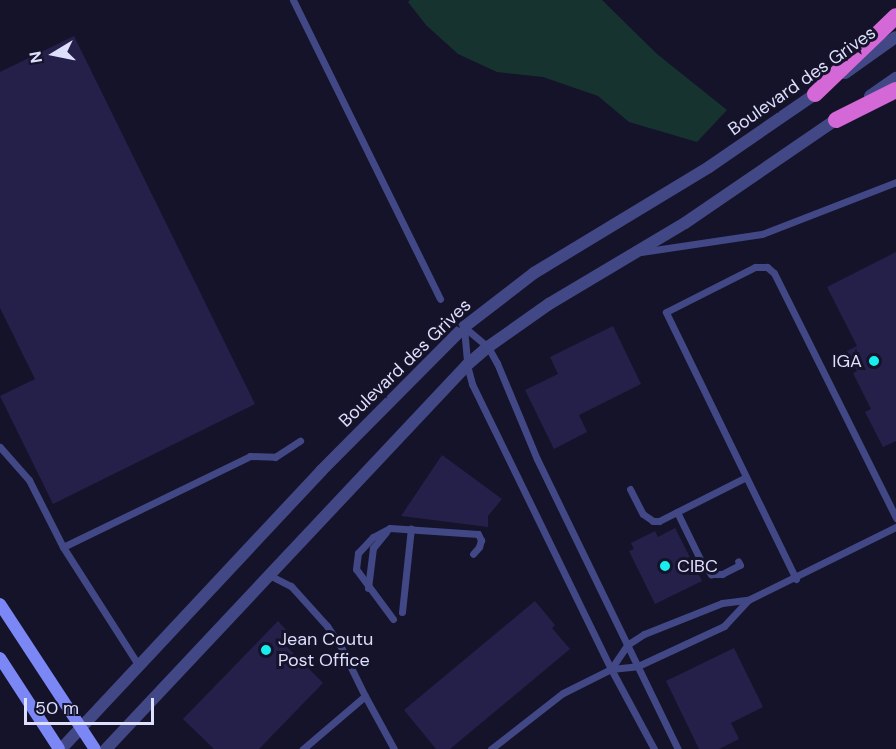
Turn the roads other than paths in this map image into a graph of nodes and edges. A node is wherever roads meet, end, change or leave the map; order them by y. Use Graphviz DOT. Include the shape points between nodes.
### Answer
graph roads {
  1 [pos="293,0"];
  2 [pos="896,16"];
  3 [pos="896,37"];
  4 [pos="896,78"];
  5 [pos="896,90"];
  6 [pos="815,94"];
  7 [pos="836,120"];
  8 [pos="896,182"];
  9 [pos="635,253"];
  10 [pos="440,299"];
  11 [pos="464,327"];
  12 [pos="488,346"];
  13 [pos="467,365"];
  14 [pos="300,441"];
  15 [pos="0,447"];
  16 [pos="746,477"];
  17 [pos="630,489"];
  18 [pos="677,512"];
  19 [pos="896,518"];
  20 [pos="896,527"];
  21 [pos="390,528"];
  22 [pos="411,528"];
  23 [pos="63,547"];
  24 [pos="473,554"];
  25 [pos="738,561"];
  26 [pos="268,575"];
  27 [pos="796,579"];
  28 [pos="368,588"];
  29 [pos="748,600"];
  30 [pos="0,604"];
  31 [pos="402,612"];
  32 [pos="393,619"];
  33 [pos="627,645"];
  34 [pos="0,658"];
  35 [pos="139,666"];
  36 [pos="638,666"];
  37 [pos="611,669"];
  38 [pos="365,696"];
  39 [pos="81,729"];
  40 [pos="60,749"];
  41 [pos="95,749"];
  42 [pos="106,749"];
  43 [pos="303,749"];
  44 [pos="394,749"];
  45 [pos="490,749"];
  46 [pos="654,749"];
  47 [pos="678,749"];
  1 -- 10 [label="lane"];
  2 -- 6 [label="highway"];
  3 -- 6 [label="street, Boulevard des Grives"];
  4 -- 7 [label="street"];
  5 -- 7 [label="highway"];
  6 -- 11 [label="street, Boulevard des Grives" via="709,167 534,273"];
  7 -- 9 [label="street"];
  8 -- 9 [label="lane" via="762,234"];
  9 -- 12 [label="street"];
  11 -- 12 [label="lane"];
  11 -- 13 [label="lane"];
  11 -- 35 [label="street, Boulevard des Grives" via="321,471"];
  12 -- 13 [label="street"];
  12 -- 33 [label="lane" via="537,459"];
  13 -- 26 [label="street"];
  13 -- 37 [label="lane" via="472,384"];
  14 -- 23 [label="lane" via="276,457 250,456"];
  15 -- 23 [label="lane" via="29,480"];
  16 -- 18 [label="lane"];
  16 -- 19 [label="lane" via="666,312 761,265 774,273"];
  16 -- 27 [label="lane"];
  17 -- 18 [label="lane" via="647,518 659,521"];
  18 -- 25 [label="lane" via="711,574 722,574 740,565"];
  20 -- 27 [label="lane"];
  21 -- 22 [label="lane"];
  21 -- 28 [label="lane" via="373,548"];
  21 -- 28 [label="lane" via="373,537 358,553 356,569"];
  22 -- 24 [label="lane" via="478,534 481,540"];
  22 -- 31 [label="lane"];
  23 -- 35 [label="lane"];
  26 -- 38 [label="lane" via="291,586 327,626"];
  26 -- 42 [label="street"];
  27 -- 29 [label="lane"];
  28 -- 32 [label="lane"];
  29 -- 33 [label="lane" via="709,608 644,634"];
  29 -- 36 [label="lane" via="724,626"];
  30 -- 39 [label="main road"];
  33 -- 36 [label="lane"];
  33 -- 37 [label="lane"];
  34 -- 40 [label="main road"];
  35 -- 39 [label="street, Boulevard des Grives"];
  36 -- 37 [label="lane"];
  36 -- 47 [label="lane"];
  37 -- 45 [label="lane" via="563,693"];
  37 -- 46 [label="lane"];
  38 -- 43 [label="lane"];
  38 -- 44 [label="lane"];
  39 -- 40 [label="street, Boulevard des Grives"];
  39 -- 41 [label="main road"];
}
